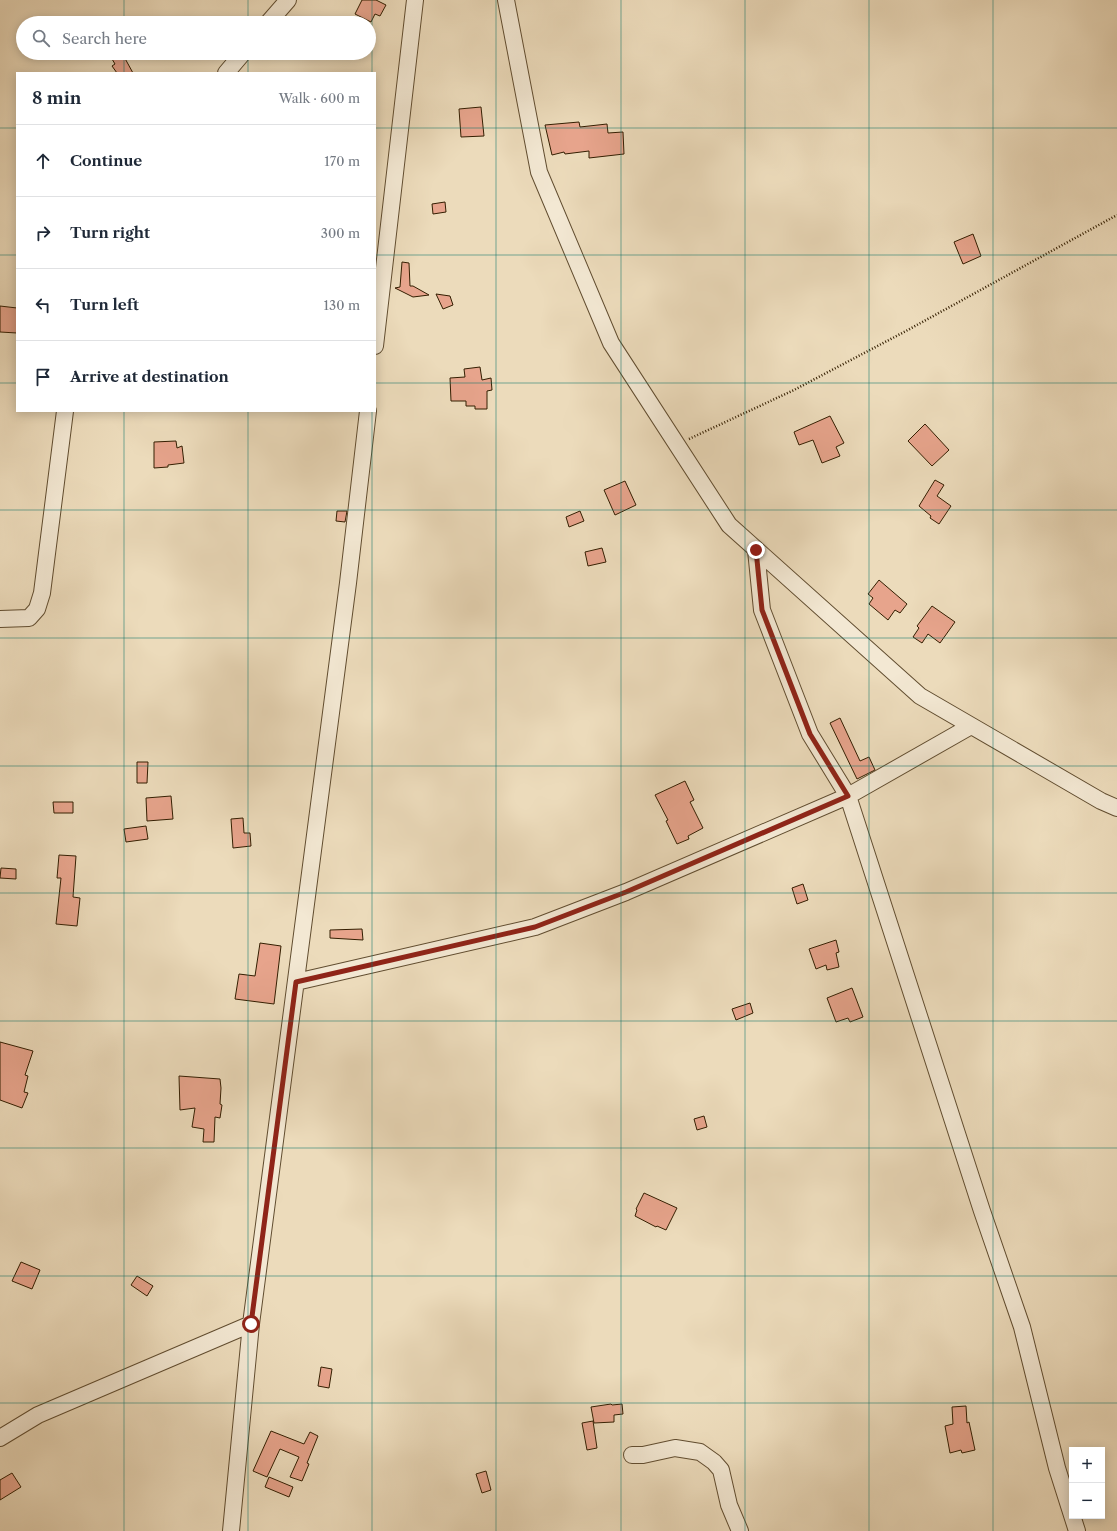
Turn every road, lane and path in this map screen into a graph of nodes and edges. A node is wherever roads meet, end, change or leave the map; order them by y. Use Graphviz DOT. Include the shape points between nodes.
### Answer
graph roads {
  1 [pos="288,0"];
  2 [pos="415,0"];
  3 [pos="506,0"];
  4 [pos="274,16"];
  5 [pos="237,60"];
  6 [pos="227,72"];
  7 [pos="1117,215"];
  8 [pos="376,337"];
  9 [pos="65,412"];
  10 [pos="368,412"];
  11 [pos="676,444"];
  12 [pos="756,550"];
  13 [pos="0,619"];
  14 [pos="971,726"];
  15 [pos="848,796"];
  16 [pos="1117,808"];
  17 [pos="296,982"];
  18 [pos="251,1324"];
  19 [pos="0,1438"];
  20 [pos="632,1455"];
  21 [pos="231,1531"];
  22 [pos="740,1531"];
  23 [pos="1077,1531"];
  1 -- 4 [label="street"];
  2 -- 8 [label="street"];
  3 -- 11 [label="street" via="539,172 611,343"];
  5 -- 6 [label="street"];
  7 -- 11 [label="path" via="794,390"];
  9 -- 13 [label="street" via="42,593 37,609 29,618"];
  10 -- 17 [label="street"];
  11 -- 12 [label="street" via="729,525"];
  12 -- 14 [label="street" via="920,696"];
  12 -- 15 [label="street" via="762,610 810,734"];
  14 -- 15 [label="street"];
  14 -- 16 [label="street"];
  15 -- 17 [label="street" via="626,892 535,927"];
  15 -- 23 [label="street" via="1022,1327 1057,1468"];
  17 -- 18 [label="street"];
  18 -- 19 [label="street" via="38,1415"];
  18 -- 21 [label="street"];
  20 -- 22 [label="street" via="675,1448 705,1455 721,1470 728,1505"];
}
